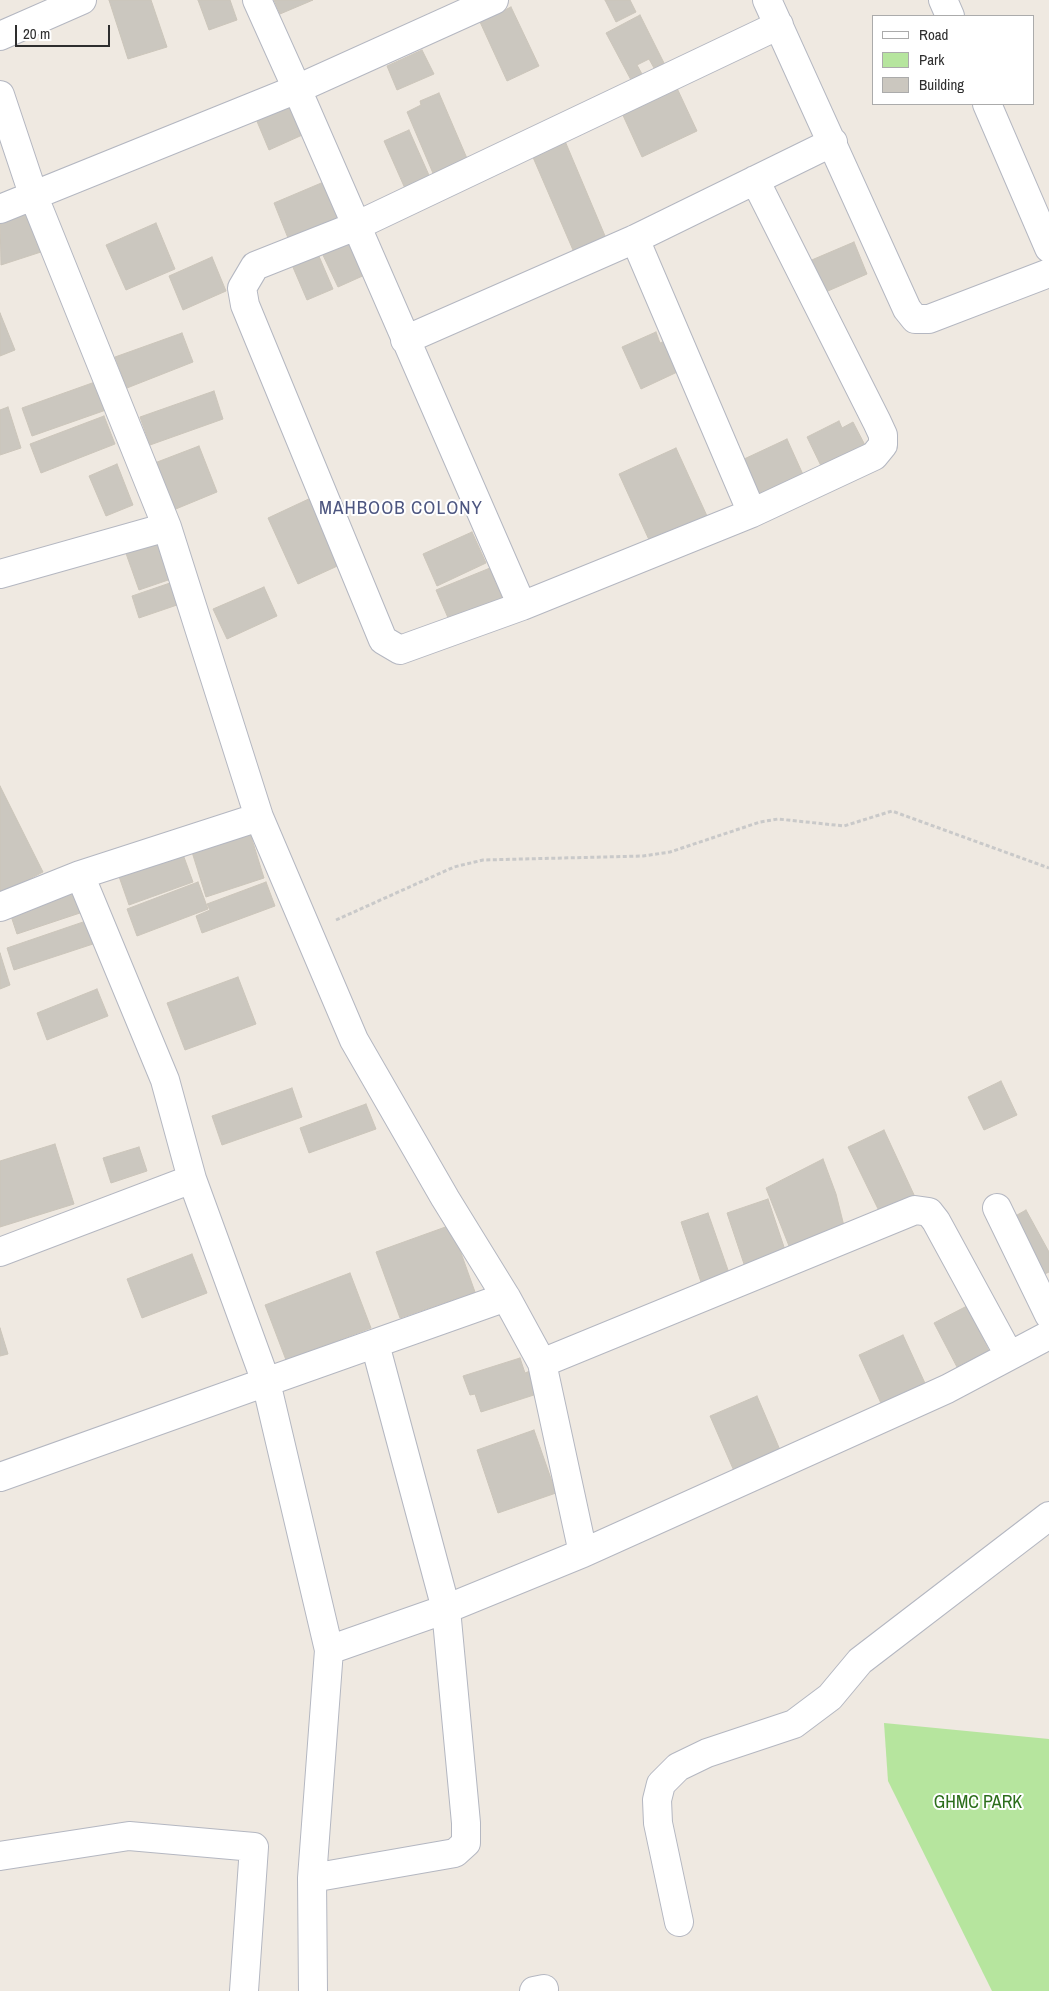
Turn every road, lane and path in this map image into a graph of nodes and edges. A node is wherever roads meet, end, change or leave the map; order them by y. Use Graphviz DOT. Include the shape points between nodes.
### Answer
graph roads {
  1 [pos="82,0"];
  2 [pos="257,0"];
  3 [pos="494,0"];
  4 [pos="767,0"];
  5 [pos="943,0"];
  6 [pos="950,15"];
  7 [pos="779,25"];
  8 [pos="0,36"];
  9 [pos="297,90"];
  10 [pos="0,95"];
  11 [pos="987,105"];
  12 [pos="833,142"];
  13 [pos="755,180"];
  14 [pos="34,197"];
  15 [pos="0,209"];
  16 [pos="356,226"];
  17 [pos="635,239"];
  18 [pos="1049,248"];
  19 [pos="1049,273"];
  20 [pos="405,340"];
  21 [pos="752,513"];
  22 [pos="167,528"];
  23 [pos="0,574"];
  24 [pos="522,606"];
  25 [pos="259,817"];
  26 [pos="1049,868"];
  27 [pos="80,875"];
  28 [pos="0,907"];
  29 [pos="308,932"];
  30 [pos="192,1179"];
  31 [pos="996,1208"];
  32 [pos="0,1252"];
  33 [pos="506,1298"];
  34 [pos="1049,1315"];
  35 [pos="1049,1335"];
  36 [pos="375,1344"];
  37 [pos="1009,1354"];
  38 [pos="542,1363"];
  39 [pos="266,1382"];
  40 [pos="0,1477"];
  41 [pos="1049,1516"];
  42 [pos="583,1553"];
  43 [pos="446,1609"];
  44 [pos="329,1650"];
  45 [pos="0,1856"];
  46 [pos="312,1878"];
  47 [pos="679,1922"];
  48 [pos="244,1991"];
  49 [pos="313,1991"];
  1 -- 8 [label="street"];
  2 -- 9 [label="street"];
  3 -- 9 [label="street"];
  4 -- 7 [label="street"];
  5 -- 6 [label="street"];
  7 -- 12 [label="street"];
  7 -- 16 [label="street"];
  9 -- 14 [label="street"];
  9 -- 16 [label="street"];
  10 -- 14 [label="street"];
  11 -- 18 [label="street"];
  12 -- 13 [label="street"];
  12 -- 19 [label="street" via="907,309 915,319 929,319"];
  13 -- 17 [label="street"];
  13 -- 21 [label="street" via="877,422 883,444 874,456"];
  14 -- 15 [label="street"];
  14 -- 22 [label="street"];
  16 -- 20 [label="street"];
  16 -- 24 [label="street" via="255,266 242,288 245,305 383,640 400,650"];
  17 -- 20 [label="street"];
  17 -- 21 [label="street"];
  20 -- 24 [label="street"];
  21 -- 24 [label="street"];
  22 -- 23 [label="street"];
  22 -- 25 [label="street"];
  25 -- 27 [label="street"];
  25 -- 29 [label="street"];
  26 -- 29 [label="path" via="892,811 844,826 778,819 670,852 642,856 483,860 454,867"];
  27 -- 28 [label="street"];
  27 -- 30 [label="street" via="165,1080"];
  29 -- 33 [label="street" via="354,1040"];
  30 -- 32 [label="street"];
  30 -- 39 [label="street"];
  31 -- 34 [label="street"];
  33 -- 36 [label="street"];
  33 -- 38 [label="street"];
  35 -- 37 [label="street"];
  36 -- 39 [label="street"];
  36 -- 43 [label="street"];
  37 -- 38 [label="street" via="936,1221 929,1212 915,1210"];
  37 -- 42 [label="street" via="946,1390"];
  38 -- 42 [label="street"];
  39 -- 40 [label="street"];
  39 -- 44 [label="street"];
  41 -- 47 [label="street" via="860,1661 830,1697 794,1724 708,1753 678,1767 662,1784 657,1800 658,1823"];
  42 -- 43 [label="street"];
  43 -- 44 [label="street"];
  43 -- 46 [label="street" via="466,1843 455,1853"];
  44 -- 46 [label="street"];
  45 -- 48 [label="street" via="129,1836 254,1847"];
  46 -- 49 [label="street"];
}
